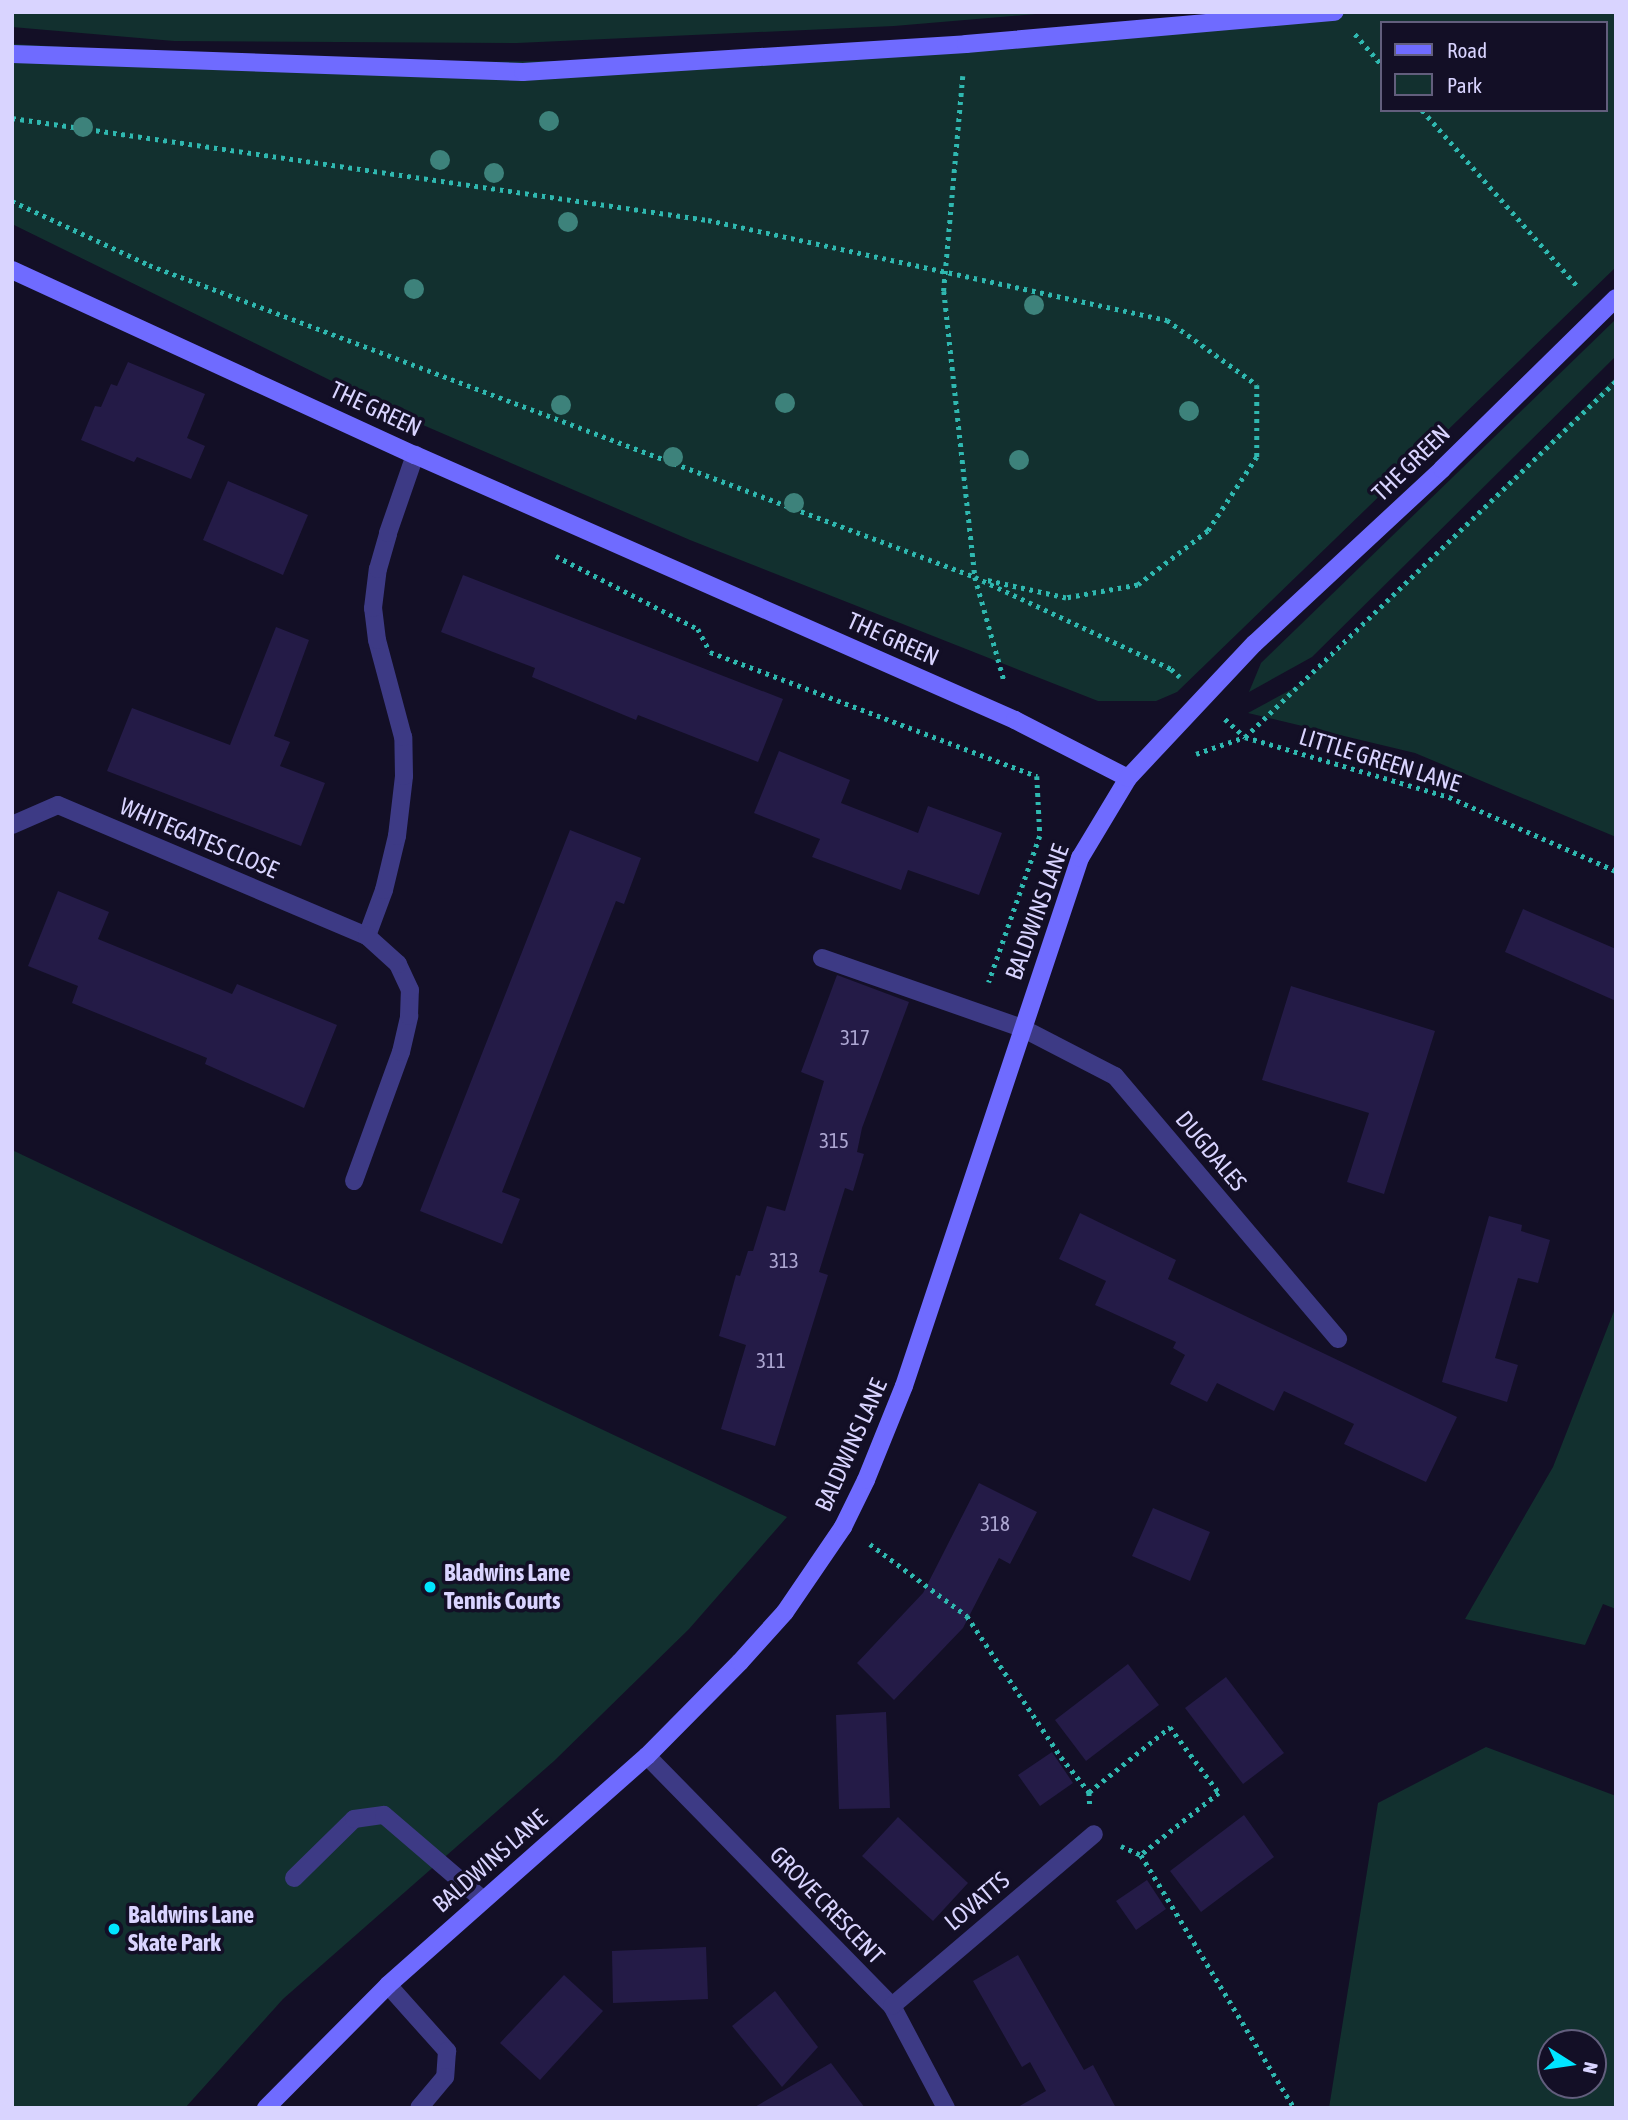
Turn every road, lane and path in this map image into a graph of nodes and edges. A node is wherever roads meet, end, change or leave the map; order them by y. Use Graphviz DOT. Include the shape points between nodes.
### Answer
graph roads {
  1 [pos="1335,12"];
  2 [pos="966,44"];
  3 [pos="12,54"];
  4 [pos="1424,112"];
  5 [pos="12,118"];
  6 [pos="12,201"];
  7 [pos="12,270"];
  8 [pos="946,272"];
  9 [pos="1616,298"];
  10 [pos="1601,312"];
  11 [pos="1616,381"];
  12 [pos="415,454"];
  13 [pos="553,554"];
  14 [pos="975,577"];
  15 [pos="1203,698"];
  16 [pos="1015,720"];
  17 [pos="1245,737"];
  18 [pos="1193,755"];
  19 [pos="1128,778"];
  20 [pos="12,825"];
  21 [pos="1616,871"];
  22 [pos="367,936"];
  23 [pos="822,958"];
  24 [pos="978,1013"];
  25 [pos="1021,1028"];
  26 [pos="354,1181"];
  27 [pos="1338,1339"];
  28 [pos="647,1756"];
  29 [pos="1088,1792"];
  30 [pos="1094,1833"];
  31 [pos="1141,1855"];
  32 [pos="294,1878"];
  33 [pos="483,1900"];
  34 [pos="388,1985"];
  35 [pos="892,2006"];
  36 [pos="266,2108"];
  37 [pos="419,2108"];
  38 [pos="946,2108"];
  1 -- 2 [label="street"];
  2 -- 3 [label="street" via="523,72"];
  2 -- 8 [label="path"];
  4 -- 10 [label="path"];
  5 -- 8 [label="path" via="708,220"];
  6 -- 14 [label="path" via="149,265"];
  7 -- 12 [label="street, THE GREEN"];
  8 -- 14 [label="path" via="944,291"];
  8 -- 14 [label="path" via="1167,320 1257,385 1257,457 1209,531 1138,585 1066,598"];
  9 -- 10 [label="street, THE GREEN"];
  10 -- 15 [label="street, THE GREEN"];
  11 -- 17 [label="path"];
  12 -- 16 [label="street, THE GREEN"];
  12 -- 22 [label="street" via="385,545 373,608 403,737 404,776 397,836"];
  13 -- 24 [label="path" via="698,629 710,652 1037,776 1040,836"];
  14 -- 15 [label="path" via="1171,669"];
  14 -- 16 [label="path"];
  15 -- 17 [label="path"];
  15 -- 19 [label="street, THE GREEN"];
  16 -- 19 [label="street, THE GREEN"];
  17 -- 18 [label="path"];
  17 -- 21 [label="path, LITTLE GREEN LANE" via="1449,797"];
  19 -- 25 [label="street, BALDWINS LANE" via="1080,858"];
  20 -- 22 [label="street, WHITEGATES CLOSE" via="58,805"];
  22 -- 26 [label="street, WHITEGATES CLOSE" via="398,964 410,990 409,1016 401,1052"];
  23 -- 24 [label="street, DUGDALES"];
  24 -- 25 [label="street, DUGDALES"];
  25 -- 27 [label="street, DUGDALES" via="1115,1076"];
  25 -- 28 [label="street, BALDWINS LANE" via="904,1386 843,1527 785,1612"];
  28 -- 33 [label="street, BALDWINS LANE"];
  28 -- 35 [label="street, GROVE CRESCENT"];
  29 -- 31 [label="path" via="1170,1727 1219,1793"];
  30 -- 35 [label="street, LOVATTS"];
  32 -- 33 [label="street" via="354,1819 384,1815"];
  33 -- 34 [label="street, BALDWINS LANE"];
  34 -- 36 [label="street, BALDWINS LANE"];
  34 -- 37 [label="street" via="447,2051 445,2077"];
  35 -- 38 [label="street, GROVE CRESCENT"];
}
